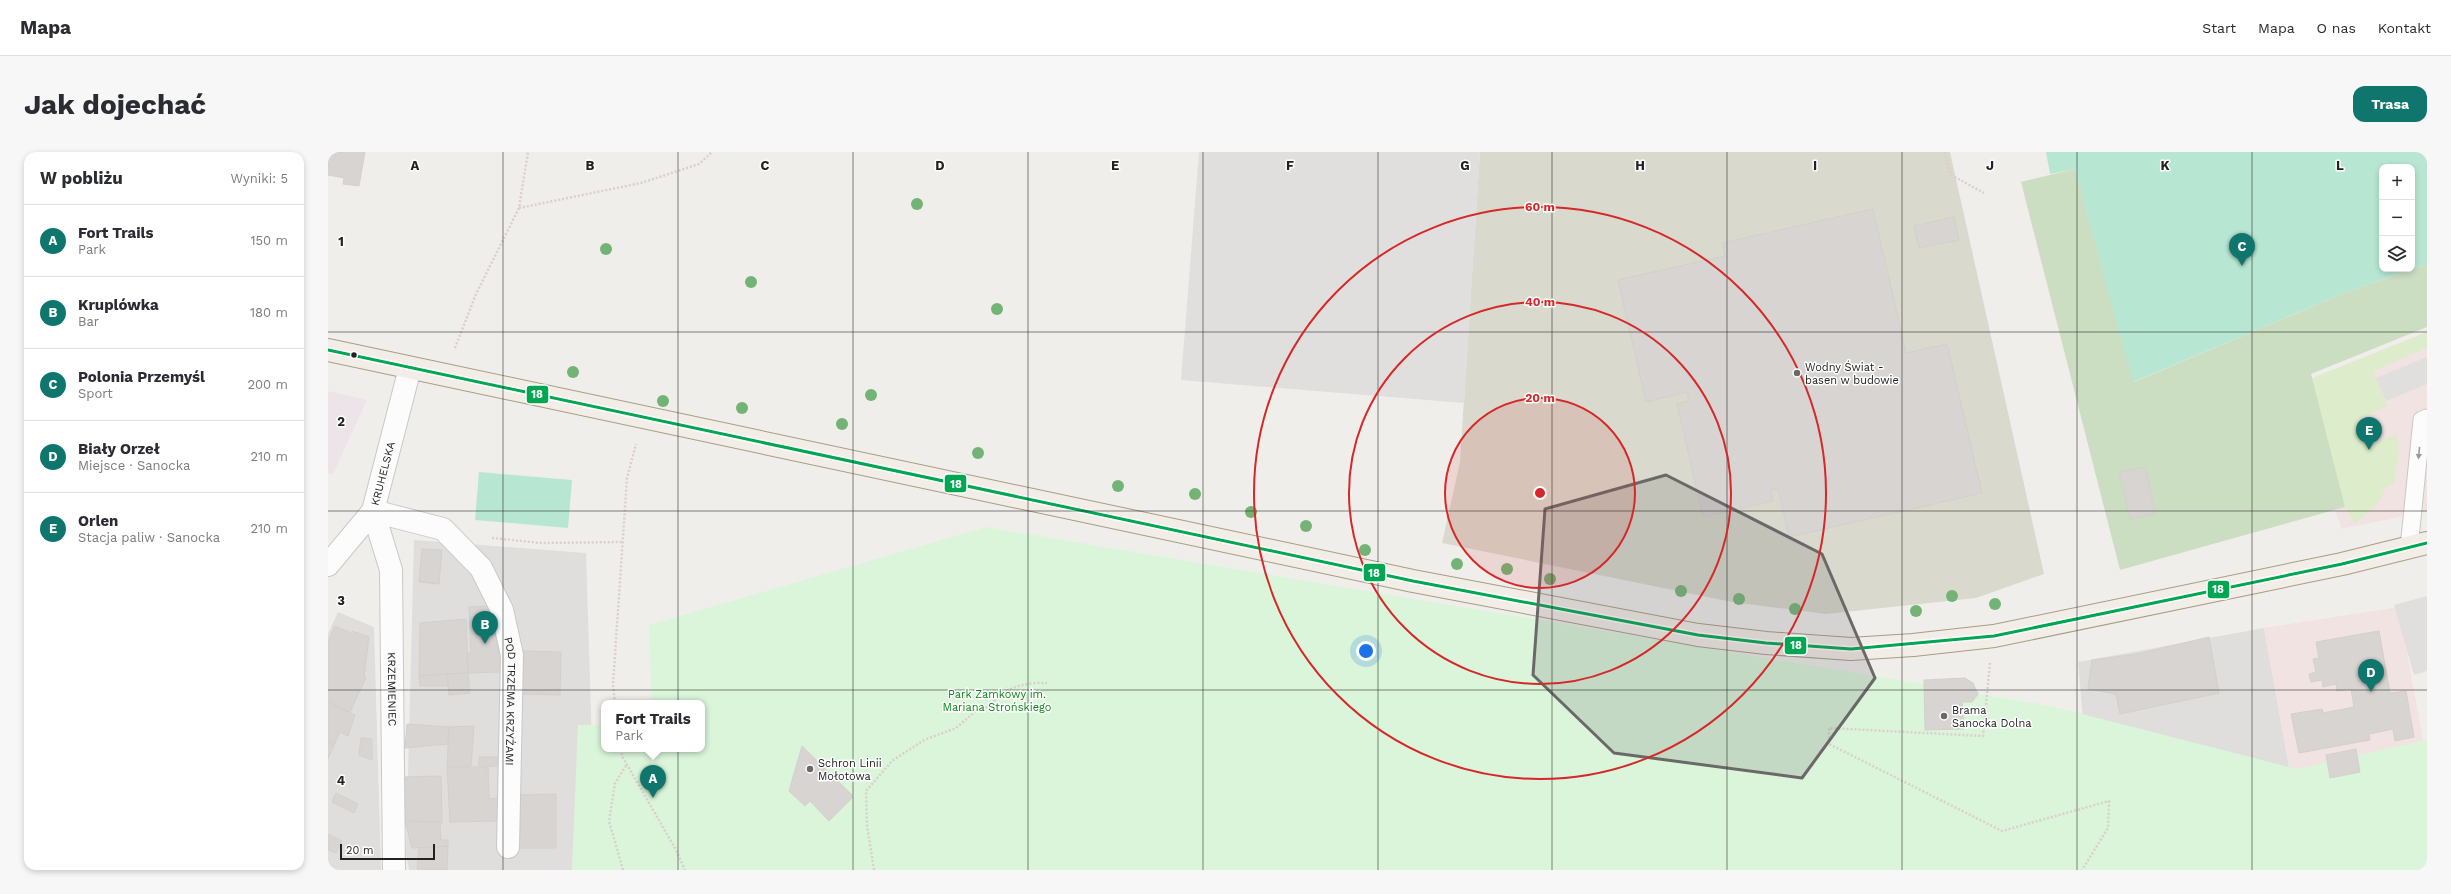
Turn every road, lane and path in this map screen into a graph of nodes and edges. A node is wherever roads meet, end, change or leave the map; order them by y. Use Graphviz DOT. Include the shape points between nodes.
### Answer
graph roads {
  1 [pos="528,152"];
  2 [pos="712,152"];
  3 [pos="1944,152"];
  4 [pos="1984,193"];
  5 [pos="519,208"];
  6 [pos="328,350"];
  7 [pos="410,368"];
  8 [pos="445,375"];
  9 [pos="643,417"];
  10 [pos="2427,418"];
  11 [pos="373,511"];
  12 [pos="448,534"];
  13 [pos="623,542"];
  14 [pos="2418,545"];
  15 [pos="328,565"];
  16 [pos="1991,657"];
  17 [pos="1047,683"];
  18 [pos="615,700"];
  19 [pos="621,752"];
  20 [pos="627,764"];
  21 [pos="508,847"];
  22 [pos="394,870"];
  23 [pos="623,870"];
  24 [pos="685,870"];
  25 [pos="874,870"];
  26 [pos="2082,870"];
  1 -- 5 [label="path"];
  2 -- 5 [label="path" via="699,164 641,183"];
  3 -- 4 [label="path" via="1951,175"];
  5 -- 8 [label="path" via="476,294"];
  6 -- 7 [label="main road"];
  7 -- 8 [label="main road"];
  7 -- 11 [label="street, KRUHELSKA"];
  8 -- 9 [label="main road"];
  9 -- 13 [label="path" via="627,478"];
  9 -- 14 [label="main road" via="1420,582 1698,635 1836,648 1913,645 1994,636 2342,564"];
  10 -- 14 [label="lane, one-way" via="2422,420"];
  11 -- 12 [label="street, POD TRZEMA KRZYŻAMI" via="443,529"];
  11 -- 15 [label="street, KRUHELSKA"];
  11 -- 22 [label="street, KRZEMIENIEC" via="391,570"];
  12 -- 13 [label="path" via="541,542"];
  12 -- 21 [label="street, POD TRZEMA KRZYŻAMI" via="481,568 502,610 512,656"];
  13 -- 18 [label="path" via="613,684"];
  16 -- 26 [label="path" via="1983,736 1829,728 1829,744 2002,831 2109,801 2108,828"];
  17 -- 25 [label="path" via="1032,682 1019,685 996,698 991,706 978,709 956,728 924,740 892,761 866,791 866,825"];
  19 -- 20 [label="path"];
  20 -- 23 [label="path" via="615,783 609,821"];
  20 -- 24 [label="path"];
}
